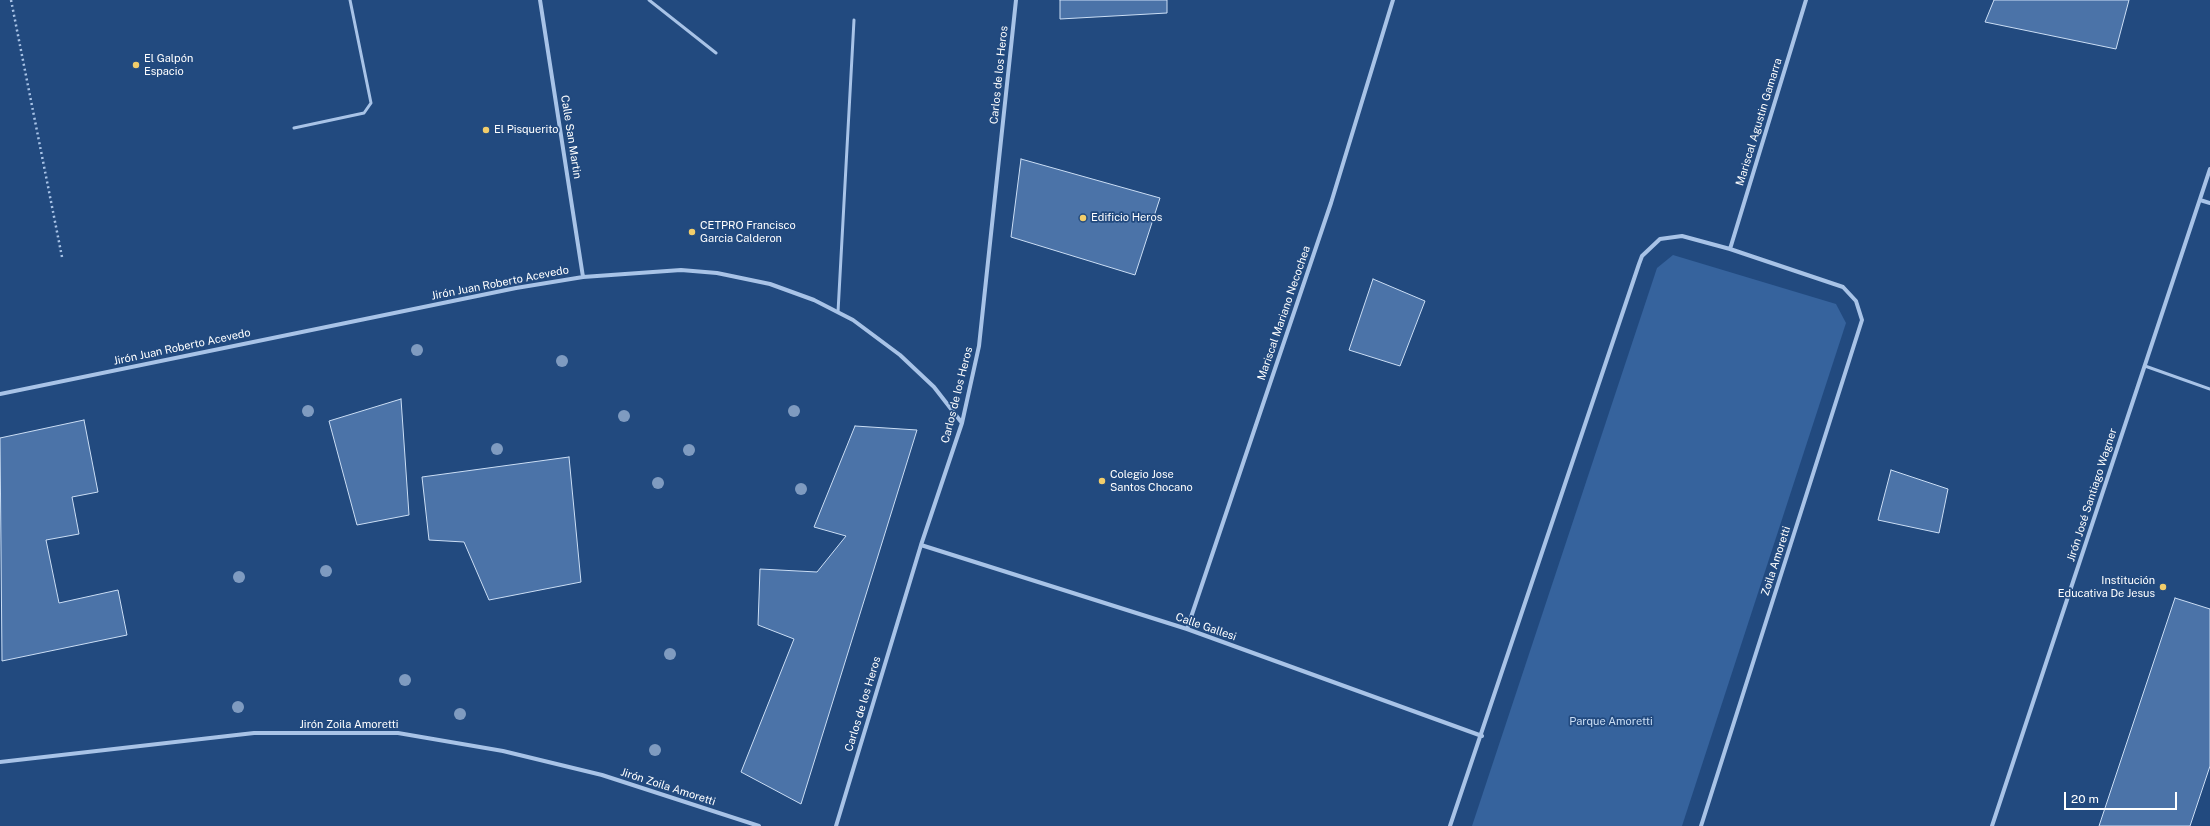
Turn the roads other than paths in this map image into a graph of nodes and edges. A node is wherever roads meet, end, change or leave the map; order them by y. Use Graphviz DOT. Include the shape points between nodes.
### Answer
graph roads {
  1 [pos="350,0"];
  2 [pos="540,0"];
  3 [pos="649,0"];
  4 [pos="1016,0"];
  5 [pos="1393,0"];
  6 [pos="1806,0"];
  7 [pos="854,20"];
  8 [pos="716,53"];
  9 [pos="294,128"];
  10 [pos="2210,169"];
  11 [pos="2200,200"];
  12 [pos="2210,203"];
  13 [pos="1730,249"];
  14 [pos="583,277"];
  15 [pos="838,312"];
  16 [pos="2145,366"];
  17 [pos="2210,389"];
  18 [pos="0,394"];
  19 [pos="962,423"];
  20 [pos="921,545"];
  21 [pos="1187,629"];
  22 [pos="1482,736"];
  23 [pos="0,762"];
  24 [pos="759,826"];
  25 [pos="836,826"];
  26 [pos="1450,826"];
  27 [pos="1701,826"];
  28 [pos="1992,826"];
  1 -- 9 [label="lane" via="371,103 364,113"];
  2 -- 14 [label="street, Calle San Martin"];
  3 -- 8 [label="lane"];
  4 -- 19 [label="street, Carlos de los Heros" via="979,346"];
  5 -- 21 [label="street, Mariscal Mariano Necochea" via="1331,202"];
  6 -- 13 [label="street, Mariscal Agustin Gamarra"];
  7 -- 15 [label="lane"];
  10 -- 11 [label="street, Jirón José Santiago Wagner"];
  11 -- 12 [label="street"];
  11 -- 16 [label="street, Jirón José Santiago Wagner"];
  13 -- 22 [label="street" via="1682,236 1660,239 1642,256"];
  13 -- 27 [label="street, Zoila Amoretti" via="1843,287 1856,301 1862,320"];
  14 -- 15 [label="street, Jirón Juan Roberto Acevedo" via="681,270 718,272 770,284"];
  14 -- 18 [label="street, Jirón Juan Roberto Acevedo" via="418,308"];
  15 -- 19 [label="street, Jirón Juan Roberto Acevedo" via="900,354 934,387"];
  16 -- 17 [label="lane"];
  16 -- 28 [label="street, Jirón José Santiago Wagner"];
  19 -- 20 [label="street, Carlos de los Heros"];
  20 -- 21 [label="street, Calle Gallesi"];
  20 -- 25 [label="street, Carlos de los Heros"];
  21 -- 22 [label="street, Calle Gallesi"];
  22 -- 26 [label="street"];
  23 -- 24 [label="street, Jirón Zoila Amoretti" via="254,733 398,733 503,751 602,775"];
}
